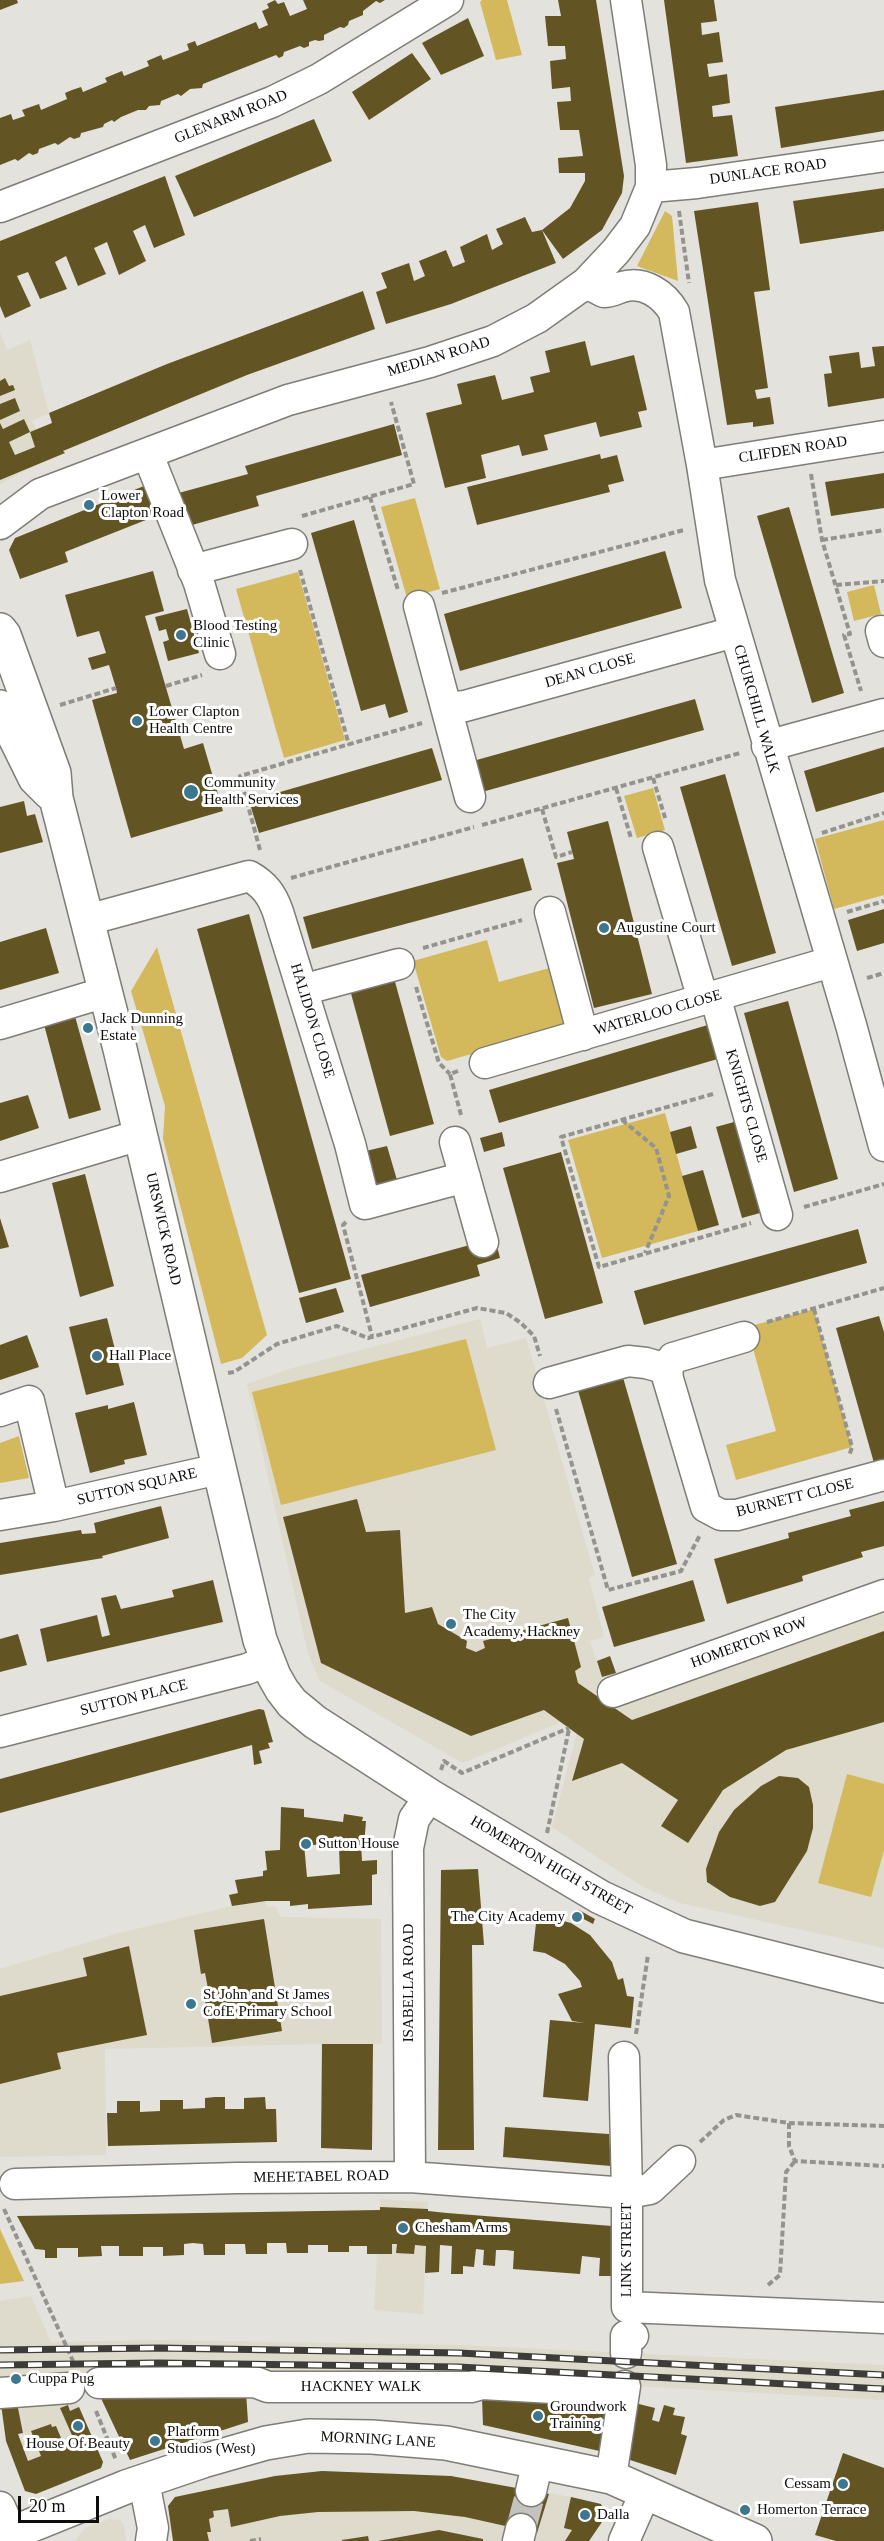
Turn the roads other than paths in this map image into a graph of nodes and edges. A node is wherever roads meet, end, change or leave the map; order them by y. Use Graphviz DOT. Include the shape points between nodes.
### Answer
graph roads {
  1 [pos="448,0"];
  2 [pos="627,0"];
  3 [pos="884,156"];
  4 [pos="651,187"];
  5 [pos="0,207"];
  6 [pos="610,287"];
  7 [pos="884,436"];
  8 [pos="148,455"];
  9 [pos="702,465"];
  10 [pos="0,524"];
  11 [pos="292,544"];
  12 [pos="193,570"];
  13 [pos="419,598"];
  14 [pos="0,630"];
  15 [pos="734,632"];
  16 [pos="212,665"];
  17 [pos="447,708"];
  18 [pos="876,716"];
  19 [pos="17,719"];
  20 [pos="767,746"];
  21 [pos="470,797"];
  22 [pos="656,843"];
  23 [pos="540,915"];
  24 [pos="87,920"];
  25 [pos="831,962"];
  26 [pos="410,966"];
  27 [pos="302,990"];
  28 [pos="106,992"];
  29 [pos="709,998"];
  30 [pos="0,1024"];
  31 [pos="583,1035"];
  32 [pos="485,1064"];
  33 [pos="141,1135"];
  34 [pos="455,1142"];
  35 [pos="884,1146"];
  36 [pos="0,1177"];
  37 [pos="465,1177"];
  38 [pos="777,1215"];
  39 [pos="483,1242"];
  40 [pos="744,1337"];
  41 [pos="667,1369"];
  42 [pos="549,1383"];
  43 [pos="0,1411"];
  44 [pos="219,1468"];
  45 [pos="884,1475"];
  46 [pos="54,1506"];
  47 [pos="0,1515"];
  48 [pos="884,1595"];
  49 [pos="267,1661"];
  50 [pos="614,1692"];
  51 [pos="0,1732"];
  52 [pos="430,1796"];
  53 [pos="884,1986"];
  54 [pos="624,2057"];
  55 [pos="680,2161"];
  56 [pos="410,2177"];
  57 [pos="8,2193"];
  58 [pos="627,2193"];
  59 [pos="884,2318"];
  60 [pos="0,2393"];
  61 [pos="611,2477"];
  62 [pos="144,2481"];
  63 [pos="645,2492"];
  64 [pos="4,2526"];
  65 [pos="151,2541"];
  66 [pos="624,2541"];
  67 [pos="755,2541"];
  1 -- 5 [label="street, GLENARM ROAD" via="319,79 272,102"];
  2 -- 4 [label="street, MEDIAN ROAD"];
  3 -- 4 [label="street, DUNLACE ROAD"];
  4 -- 6 [label="street, MEDIAN ROAD" via="635,226 616,251"];
  6 -- 8 [label="street, MEDIAN ROAD" via="493,341 288,400"];
  6 -- 9 [label="street, CHURCHILL WALK" via="650,289 662,295 674,312"];
  7 -- 9 [label="street, CLIFDEN ROAD"];
  8 -- 10 [label="street, MEDIAN ROAD" via="40,494"];
  8 -- 12 [label="street"];
  9 -- 15 [label="street, CHURCHILL WALK" via="720,580"];
  11 -- 12 [label="street"];
  12 -- 16 [label="street" via="199,583"];
  13 -- 17 [label="street"];
  14 -- 19 [label="main road"];
  15 -- 17 [label="street, DEAN CLOSE"];
  15 -- 20 [label="street, CHURCHILL WALK"];
  17 -- 21 [label="street"];
  18 -- 20 [label="street"];
  19 -- 24 [label="main road, URSWICK ROAD" via="35,778 56,798"];
  20 -- 25 [label="street, CHURCHILL WALK"];
  22 -- 29 [label="street, KNIGHTS CLOSE"];
  23 -- 31 [label="street"];
  24 -- 27 [label="street, HALIDON CLOSE" via="254,863 261,883 273,898"];
  24 -- 28 [label="main road, URSWICK ROAD"];
  25 -- 29 [label="street, WATERLOO CLOSE"];
  25 -- 35 [label="street, CHURCHILL WALK"];
  26 -- 27 [label="street"];
  27 -- 37 [label="street, HALIDON CLOSE" via="365,1204"];
  28 -- 30 [label="street"];
  28 -- 33 [label="main road, URSWICK ROAD"];
  29 -- 31 [label="street, WATERLOO CLOSE"];
  29 -- 38 [label="street, KNIGHTS CLOSE" via="740,1086"];
  31 -- 32 [label="street, WATERLOO CLOSE"];
  33 -- 36 [label="street"];
  33 -- 44 [label="main road, URSWICK ROAD"];
  34 -- 37 [label="street"];
  37 -- 39 [label="street"];
  40 -- 41 [label="street" via="673,1358"];
  41 -- 42 [label="street" via="627,1361"];
  41 -- 45 [label="street, BURNETT CLOSE" via="706,1507 721,1515 737,1515"];
  43 -- 46 [label="street" via="29,1401"];
  44 -- 46 [label="street, SUTTON SQUARE"];
  44 -- 49 [label="main road, URSWICK ROAD"];
  46 -- 47 [label="street, SUTTON SQUARE"];
  48 -- 50 [label="street, HOMERTON ROW"];
  49 -- 51 [label="street, SUTTON PLACE"];
  49 -- 52 [label="main road, HOMERTON HIGH STREET" via="287,1696 315,1722"];
  52 -- 53 [label="main road, HOMERTON HIGH STREET" via="600,1898 648,1921 684,1936"];
  52 -- 56 [label="street, ISABELLA ROAD" via="414,1819 408,1848"];
  54 -- 58 [label="street, LINK STREET"];
  55 -- 58 [label="street" via="650,2189"];
  56 -- 57 [label="street, MEHETABEL ROAD" via="237,2178"];
  56 -- 58 [label="street, MEHETABEL ROAD"];
  58 -- 59 [label="street, LINK STREET" via="628,2333 761,2314"];
  60 -- 61 [label="street, HACKNEY WALK" via="83,2384 255,2382 268,2387 482,2384 625,2389"];
  61 -- 62 [label="main road, MORNING LANE" via="535,2476 424,2440 308,2436 266,2443"];
  61 -- 63 [label="main road, MORNING LANE"];
  62 -- 64 [label="main road, MORNING LANE"];
  62 -- 65 [label="street" via="153,2528"];
  63 -- 66 [label="street"];
  63 -- 67 [label="main road, MORNING LANE"];
}
